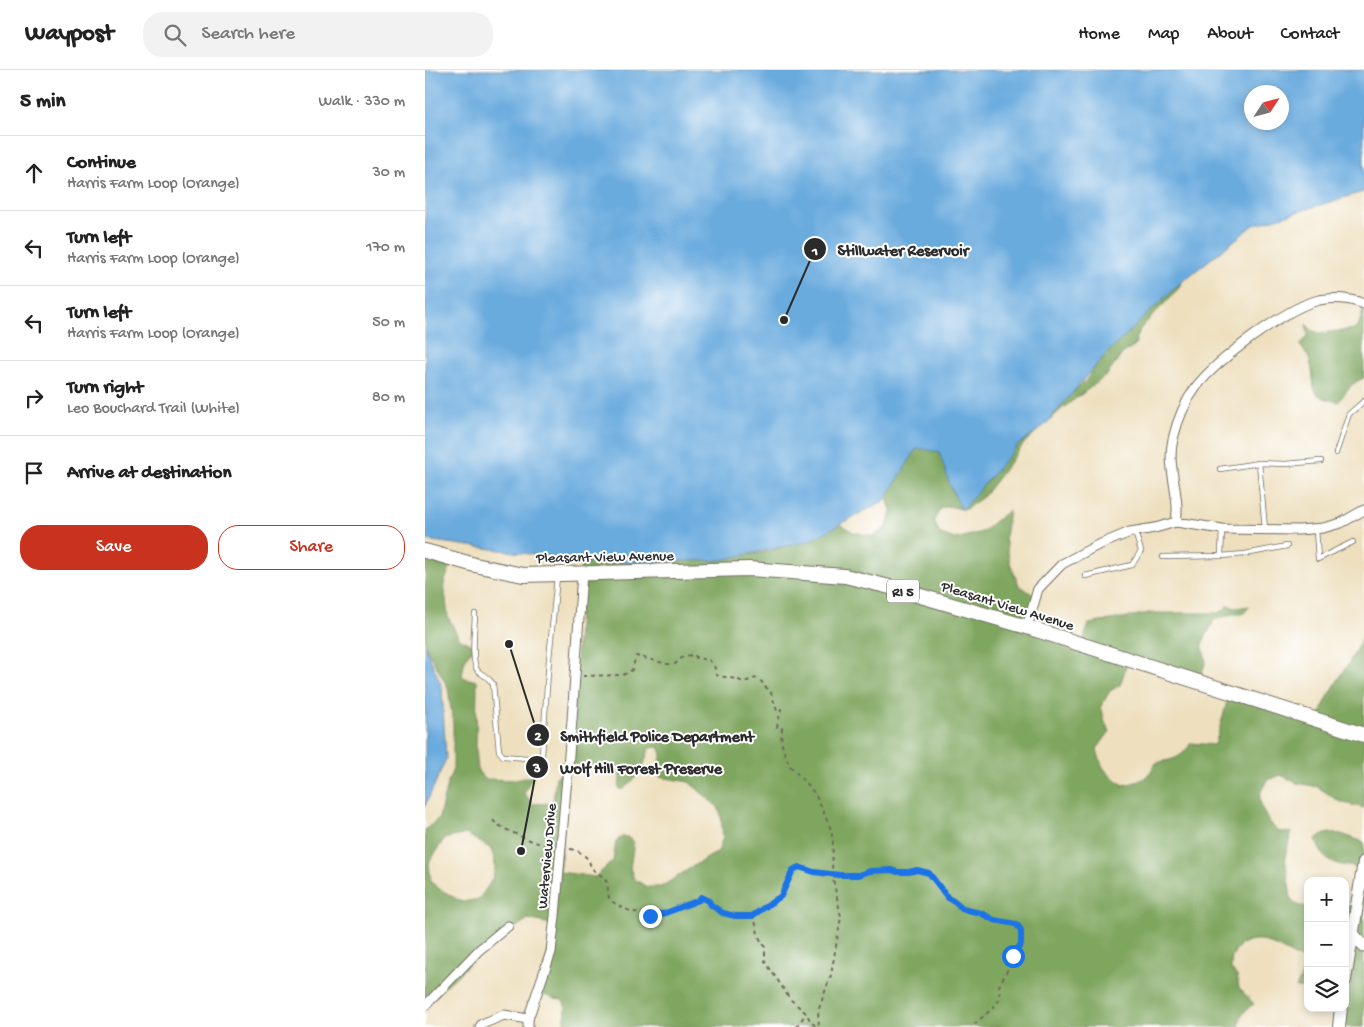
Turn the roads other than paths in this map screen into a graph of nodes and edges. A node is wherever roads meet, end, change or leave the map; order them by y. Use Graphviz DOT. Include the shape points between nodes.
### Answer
graph roads {
  1 [pos="1364,304"];
  2 [pos="1364,401"];
  3 [pos="1335,453"];
  4 [pos="1321,461"];
  5 [pos="1259,463"];
  6 [pos="1220,469"];
  7 [pos="1364,510"];
  8 [pos="1177,522"];
  9 [pos="1222,529"];
  10 [pos="1316,529"];
  11 [pos="1265,530"];
  12 [pos="1135,532"];
  13 [pos="1353,542"];
  14 [pos="1287,546"];
  15 [pos="425,551"];
  16 [pos="1221,556"];
  17 [pos="1163,557"];
  18 [pos="582,573"];
  19 [pos="557,574"];
  20 [pos="1085,576"];
  21 [pos="475,614"];
  22 [pos="1027,627"];
  23 [pos="1361,732"];
  24 [pos="1364,862"];
  25 [pos="508,926"];
  26 [pos="1353,933"];
  27 [pos="1364,947"];
  28 [pos="1347,967"];
  29 [pos="425,1006"];
  30 [pos="1341,1012"];
  31 [pos="528,1023"];
  32 [pos="489,1024"];
  33 [pos="480,1027"];
  34 [pos="1339,1027"];
  1 -- 8 [label="street" via="1352,299 1332,299 1292,312 1244,344 1197,386 1179,421 1172,446"];
  2 -- 3 [label="lane" via="1349,414"];
  4 -- 5 [label="lane"];
  5 -- 6 [label="lane"];
  5 -- 11 [label="lane"];
  7 -- 10 [label="street" via="1341,523"];
  8 -- 9 [label="street"];
  8 -- 12 [label="street"];
  9 -- 11 [label="street"];
  9 -- 16 [label="lane"];
  10 -- 11 [label="street"];
  10 -- 13 [label="lane" via="1318,559"];
  12 -- 20 [label="lane" via="1141,551 1132,565"];
  12 -- 22 [label="street" via="1096,546 1062,564 1038,589"];
  14 -- 16 [label="lane"];
  15 -- 19 [label="main road, Pleasant View Avenue / RI 5" via="475,566 523,575"];
  16 -- 17 [label="lane"];
  18 -- 19 [label="main road, Pleasant View Avenue / RI 5"];
  18 -- 22 [label="main road, Pleasant View Avenue / RI 5" via="749,569 845,576"];
  18 -- 31 [label="street, Waterview Drive" via="551,952"];
  19 -- 21 [label="lane" via="542,756 539,759 503,756 499,751 493,684 474,663"];
  22 -- 23 [label="main road, Pleasant View Avenue / RI 5"];
  24 -- 26 [label="main road"];
  25 -- 29 [label="street" via="479,950"];
  26 -- 27 [label="street"];
  26 -- 28 [label="main road"];
  30 -- 34 [label="main road"];
  31 -- 32 [label="street, Waterview Drive" via="504,1015"];
  32 -- 33 [label="street, Waterview Drive"];
}
